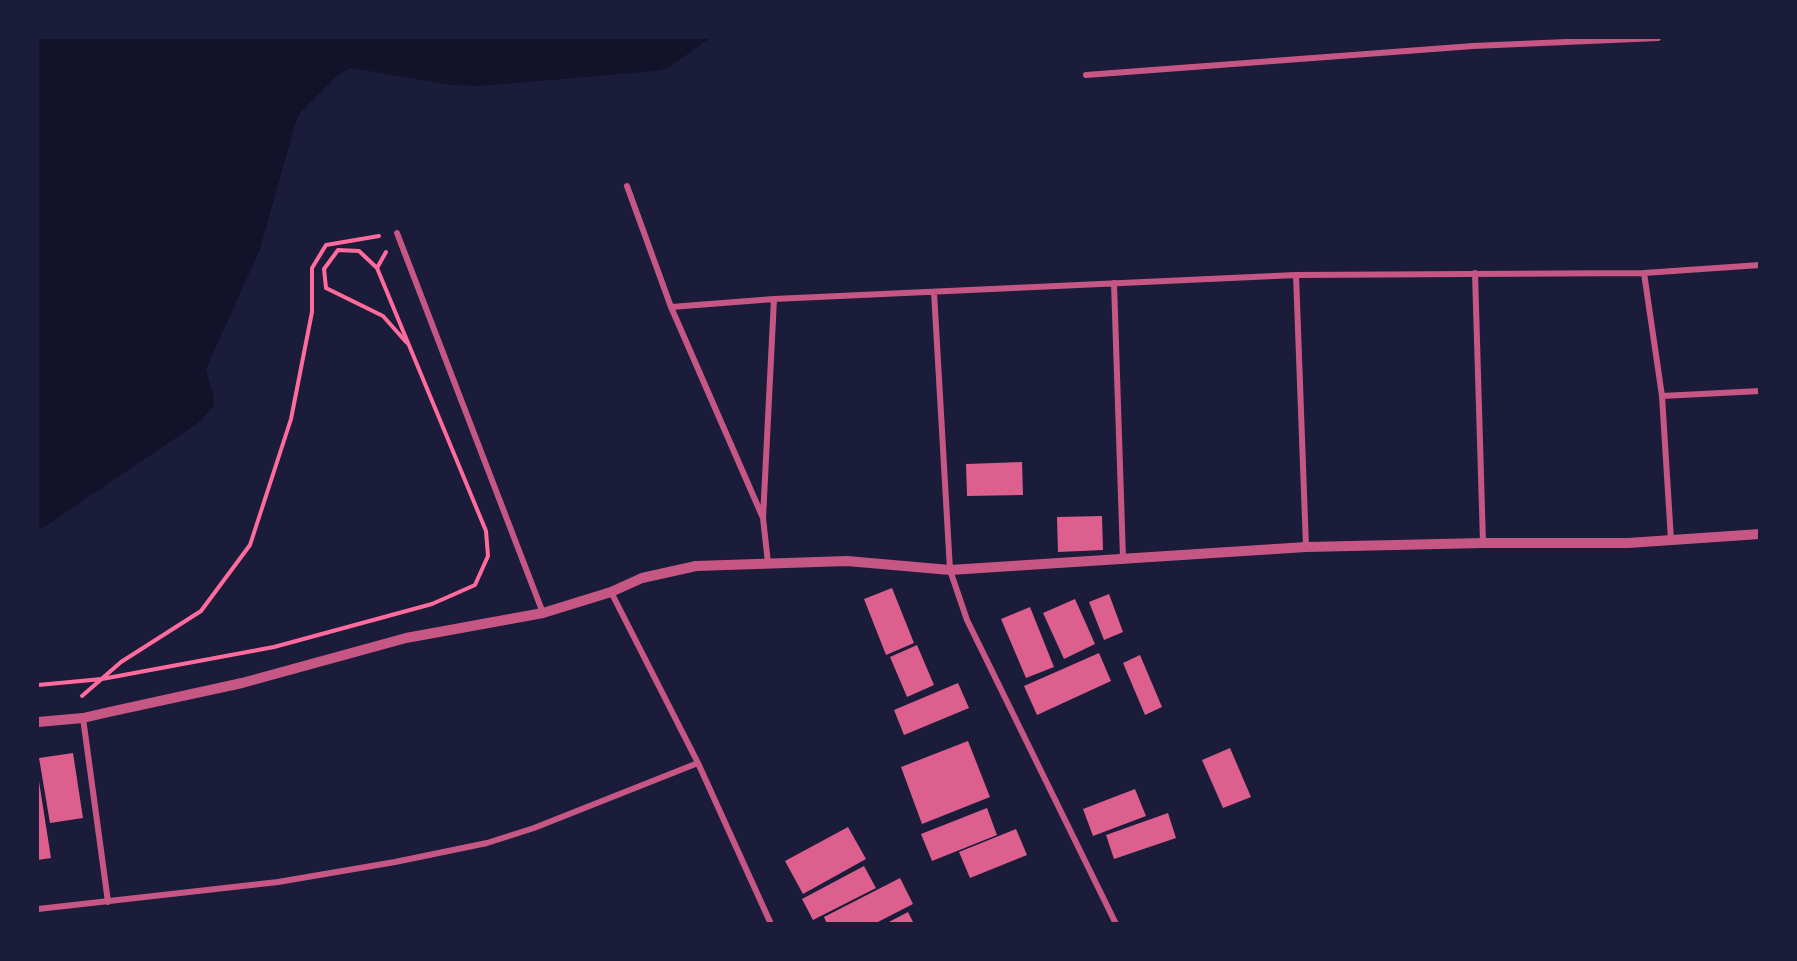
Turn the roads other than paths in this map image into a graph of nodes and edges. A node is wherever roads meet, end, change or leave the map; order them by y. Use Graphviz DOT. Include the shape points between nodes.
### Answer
graph roads {
  1 [pos="1658,38"];
  2 [pos="1086,75"];
  3 [pos="627,186"];
  4 [pos="397,233"];
  5 [pos="1760,265"];
  6 [pos="1475,273"];
  7 [pos="1644,273"];
  8 [pos="1296,274"];
  9 [pos="1114,283"];
  10 [pos="934,292"];
  11 [pos="774,298"];
  12 [pos="671,308"];
  13 [pos="1760,391"];
  14 [pos="1662,396"];
  15 [pos="763,518"];
  16 [pos="1760,534"];
  17 [pos="1671,541"];
  18 [pos="1483,543"];
  19 [pos="1306,547"];
  20 [pos="1122,558"];
  21 [pos="768,563"];
  22 [pos="950,570"];
  23 [pos="611,592"];
  24 [pos="543,613"];
  25 [pos="83,718"];
  26 [pos="38,722"];
  27 [pos="698,763"];
  28 [pos="108,902"];
  29 [pos="38,909"];
  30 [pos="771,924"];
  31 [pos="1116,924"];
  1 -- 2 [label="street" via="1473,46"];
  3 -- 12 [label="street"];
  4 -- 24 [label="street"];
  5 -- 7 [label="street"];
  6 -- 7 [label="street"];
  6 -- 8 [label="street"];
  6 -- 18 [label="street"];
  7 -- 14 [label="street"];
  8 -- 9 [label="street"];
  8 -- 19 [label="street"];
  9 -- 10 [label="street"];
  9 -- 20 [label="street"];
  10 -- 11 [label="street"];
  10 -- 22 [label="street"];
  11 -- 12 [label="street"];
  11 -- 15 [label="street"];
  12 -- 15 [label="street"];
  13 -- 14 [label="street"];
  14 -- 17 [label="street"];
  15 -- 21 [label="street"];
  16 -- 17 [label="street"];
  17 -- 18 [label="street"];
  18 -- 19 [label="street"];
  19 -- 20 [label="street"];
  20 -- 22 [label="street"];
  21 -- 22 [label="street" via="847,561"];
  21 -- 23 [label="street" via="696,566 642,578"];
  22 -- 31 [label="street" via="967,620"];
  23 -- 24 [label="street"];
  23 -- 27 [label="street"];
  24 -- 25 [label="street" via="406,638 242,683"];
  25 -- 26 [label="street"];
  25 -- 28 [label="street"];
  27 -- 28 [label="street" via="487,843 278,882"];
  27 -- 30 [label="street"];
  28 -- 29 [label="street"];
}
